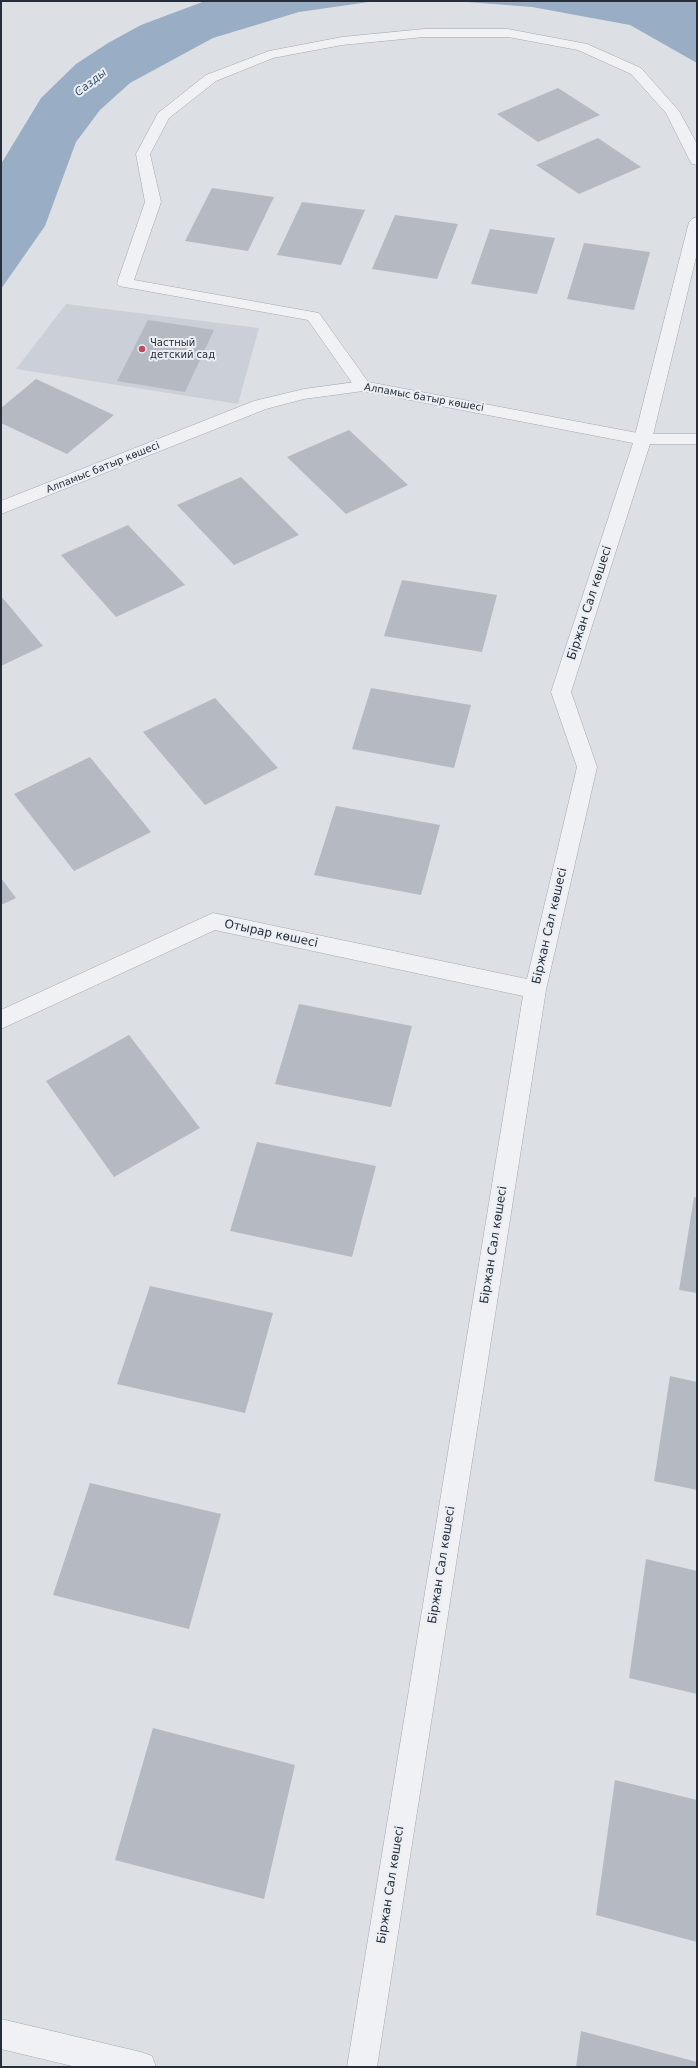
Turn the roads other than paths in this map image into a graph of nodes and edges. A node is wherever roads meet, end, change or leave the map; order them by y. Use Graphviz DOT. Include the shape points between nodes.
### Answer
graph roads {
  1 [pos="697,161"];
  2 [pos="697,222"];
  3 [pos="363,386"];
  4 [pos="643,439"];
  5 [pos="697,439"];
  6 [pos="1,508"];
  7 [pos="535,990"];
  8 [pos="1,1020"];
  9 [pos="1,2034"];
  10 [pos="141,2067"];
  11 [pos="362,2067"];
  1 -- 3 [label="street" via="672,111 636,71 582,47 508,33 424,33 342,41 270,55 211,78 163,116 143,154 153,202 124,283 313,316"];
  2 -- 4 [label="street, Біржан Сал көшесі"];
  3 -- 4 [label="street, Алпамыс батыр көшесі"];
  3 -- 6 [label="street, Алпамыс батыр көшесі" via="304,394 260,405"];
  4 -- 5 [label="street, Алпамыс батыр көшесі"];
  4 -- 7 [label="street, Біржан Сал көшесі" via="561,692 587,767"];
  7 -- 8 [label="street, Отырар көшесі" via="214,921"];
  7 -- 11 [label="street, Біржан Сал көшесі"];
  9 -- 10 [label="street"];
}
